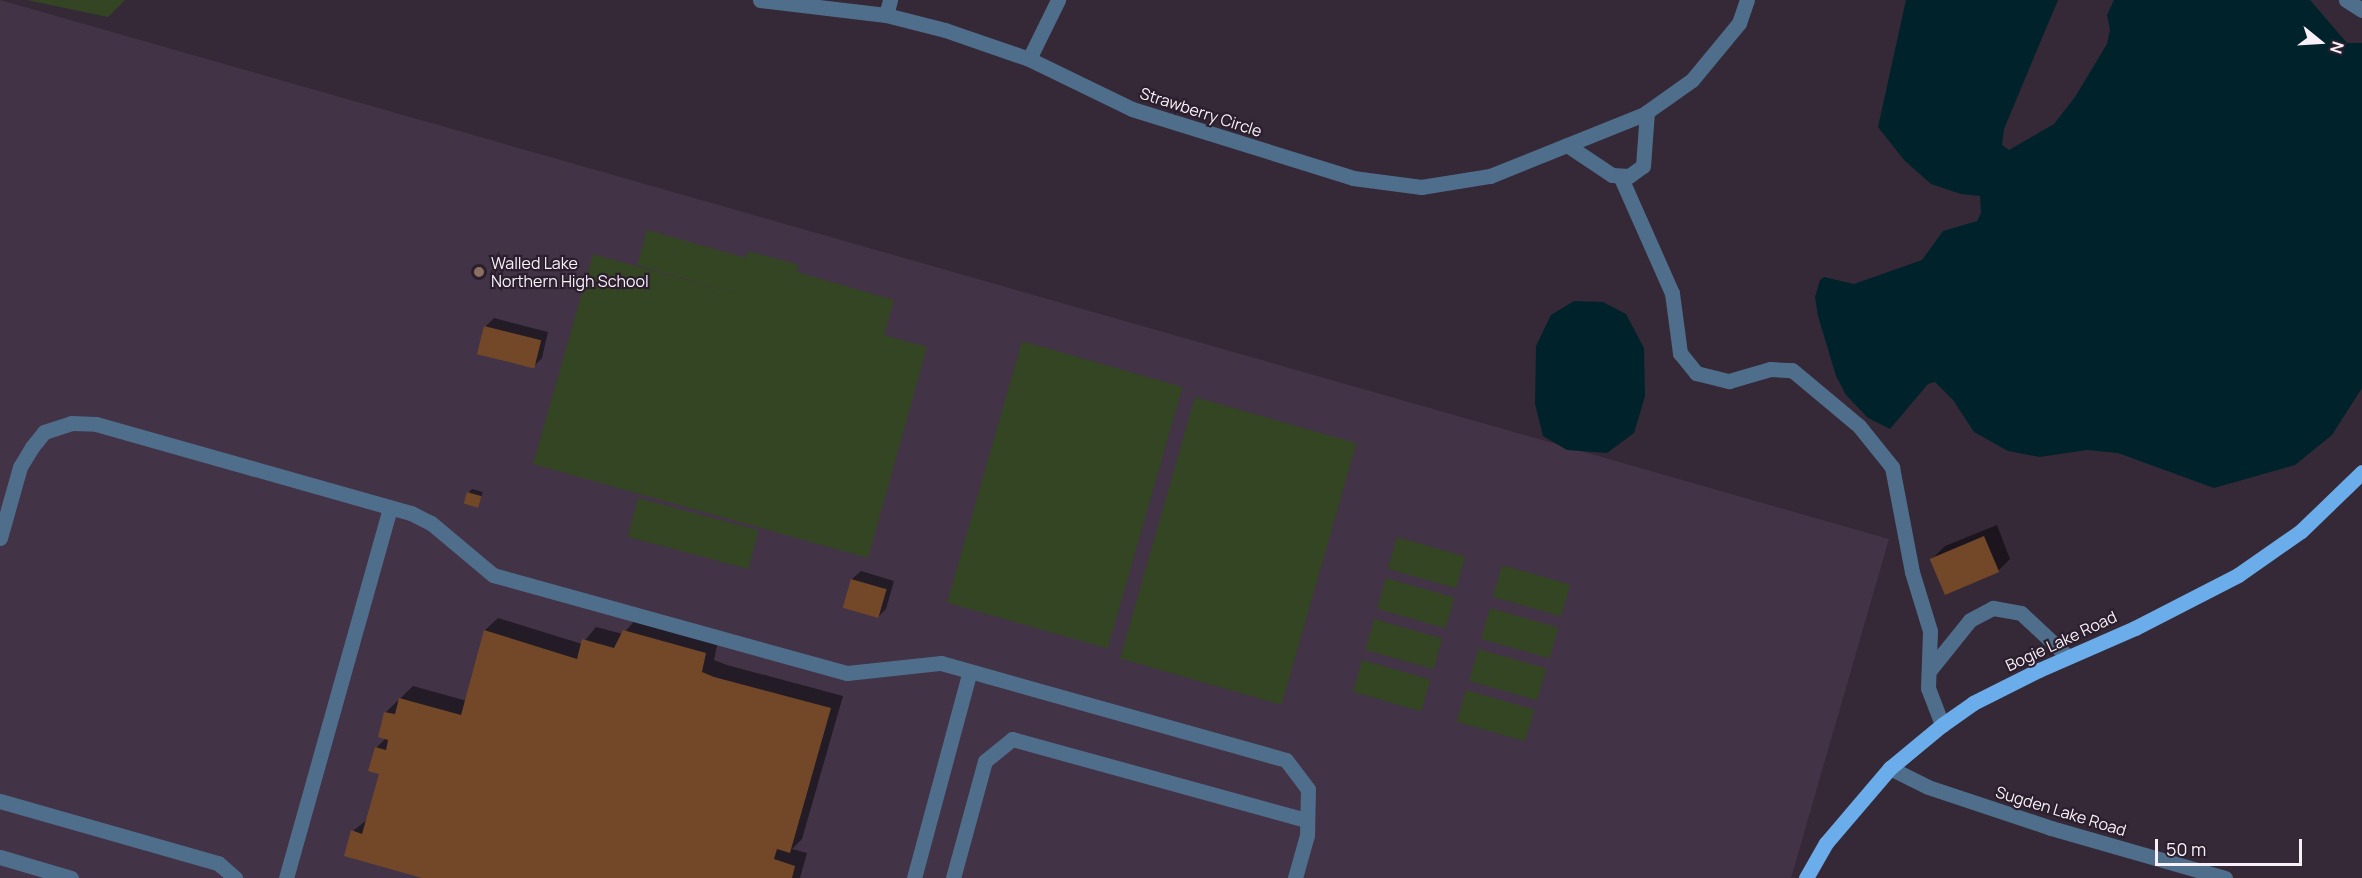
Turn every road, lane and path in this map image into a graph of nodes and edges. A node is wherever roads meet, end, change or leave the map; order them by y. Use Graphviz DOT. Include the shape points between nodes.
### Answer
graph roads {
  1 [pos="760,0"];
  2 [pos="890,0"];
  3 [pos="1058,0"];
  4 [pos="1747,0"];
  5 [pos="2346,0"];
  6 [pos="2362,10"];
  7 [pos="886,15"];
  8 [pos="1029,59"];
  9 [pos="1647,112"];
  10 [pos="1567,146"];
  11 [pos="1621,178"];
  12 [pos="2362,472"];
  13 [pos="390,507"];
  14 [pos="0,538"];
  15 [pos="2068,657"];
  16 [pos="970,671"];
  17 [pos="1929,671"];
  18 [pos="1941,725"];
  19 [pos="1890,768"];
  20 [pos="0,801"];
  21 [pos="1307,820"];
  22 [pos="0,857"];
  23 [pos="71,878"];
  24 [pos="235,878"];
  25 [pos="286,878"];
  26 [pos="914,878"];
  27 [pos="953,878"];
  28 [pos="1295,878"];
  29 [pos="1806,878"];
  30 [pos="2225,878"];
  1 -- 7 [label="street, Strawberry Circle"];
  2 -- 7 [label="street"];
  3 -- 8 [label="street"];
  4 -- 9 [label="street, Strawberry Circle" via="1738,24 1692,80"];
  5 -- 6 [label="street"];
  7 -- 8 [label="street, Strawberry Circle" via="945,30"];
  8 -- 10 [label="street, Strawberry Circle" via="1132,110 1353,178 1421,187 1456,182 1490,176"];
  9 -- 10 [label="street, Strawberry Circle"];
  9 -- 11 [label="street" via="1642,166 1638,172"];
  10 -- 11 [label="street"];
  11 -- 17 [label="street" via="1672,293 1680,353 1696,373 1729,381 1770,369 1792,370 1859,426 1892,467 1912,572 1930,631"];
  12 -- 15 [label="main road, Bogie Lake Road" via="2301,531 2238,575"];
  13 -- 14 [label="street" via="96,424 71,423 44,432 32,447 20,467"];
  13 -- 16 [label="street" via="431,523 493,575 847,673 941,663"];
  13 -- 25 [label="street"];
  15 -- 17 [label="street" via="2021,613 1993,608 1970,620"];
  15 -- 18 [label="main road, Bogie Lake Road" via="1973,703"];
  16 -- 21 [label="street" via="1287,760 1308,789"];
  16 -- 26 [label="street"];
  17 -- 18 [label="street" via="1928,688"];
  18 -- 19 [label="main road, Bogie Lake Road"];
  19 -- 29 [label="main road, Bogie Lake Road" via="1826,843"];
  19 -- 30 [label="street, Sugden Lake Road" via="1928,787 2051,828"];
  20 -- 24 [label="street" via="218,863"];
  21 -- 27 [label="street" via="1012,739 985,760"];
  21 -- 28 [label="street"];
  22 -- 23 [label="street"];
}
